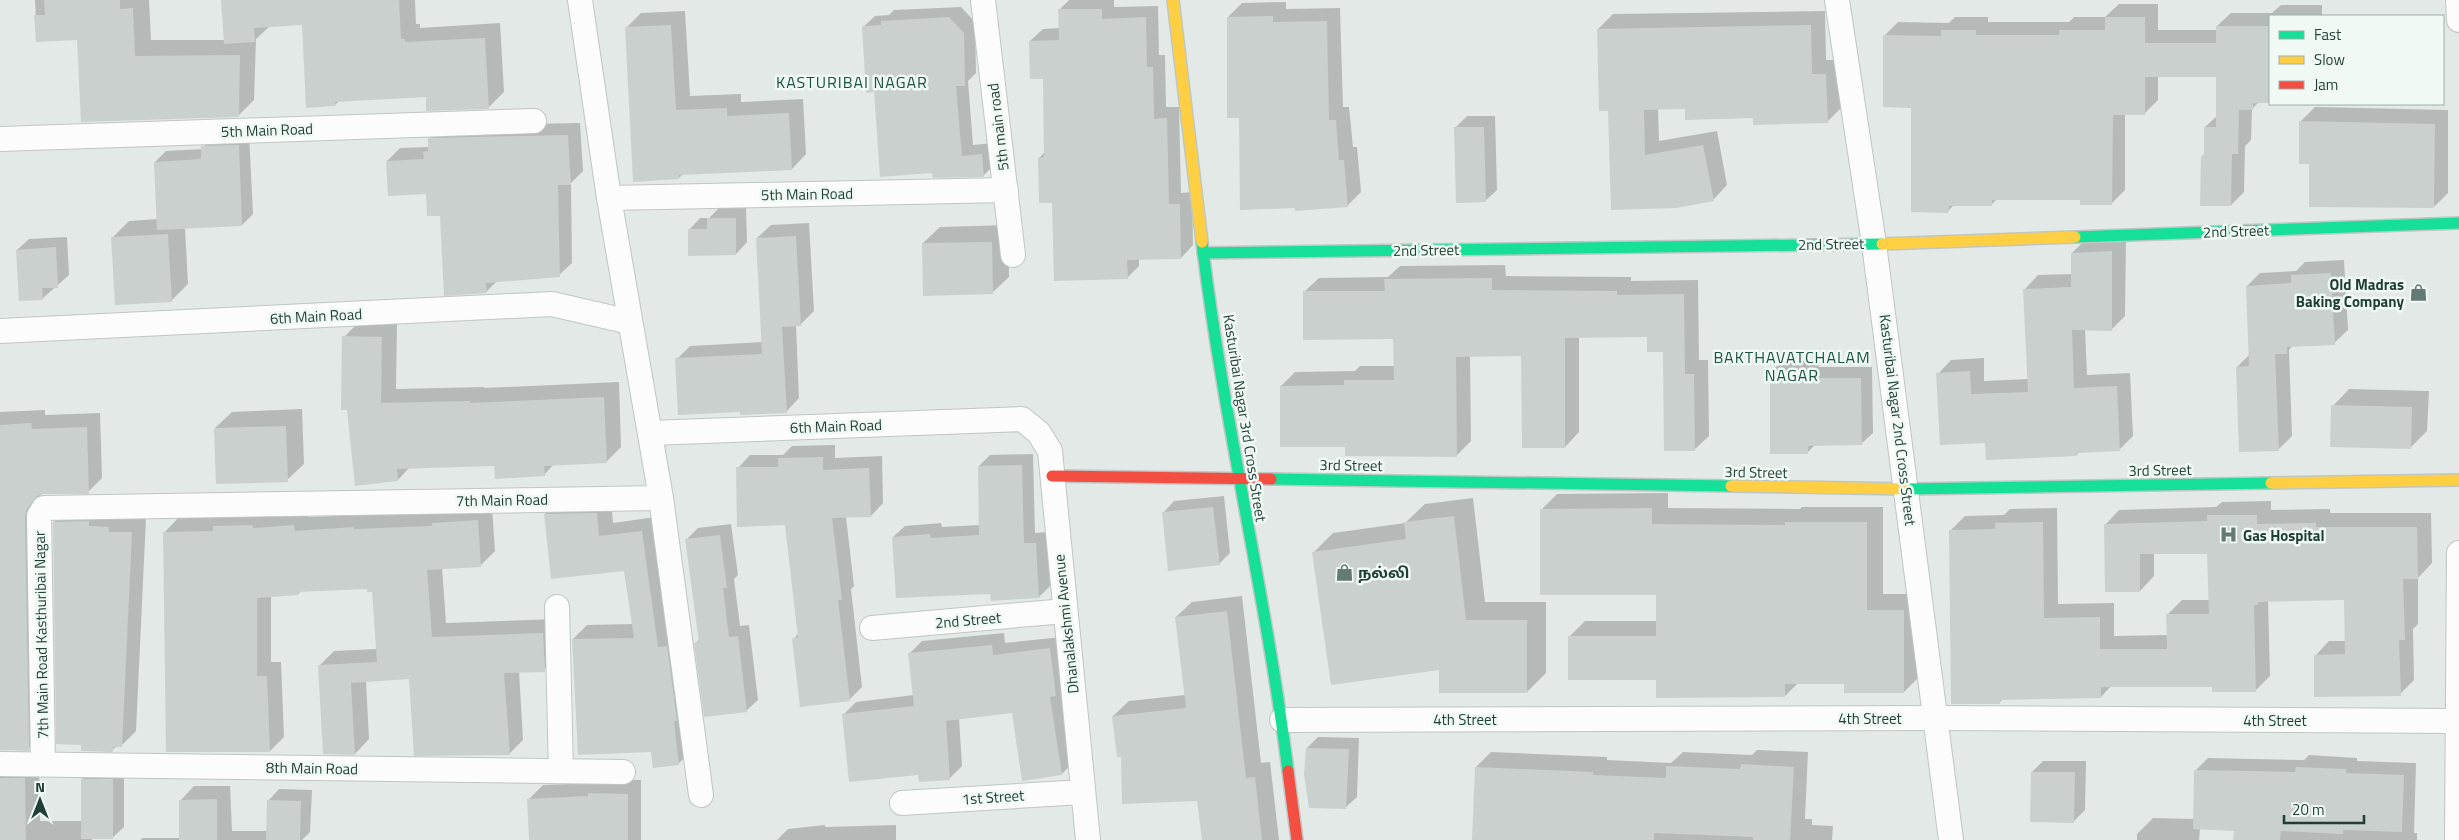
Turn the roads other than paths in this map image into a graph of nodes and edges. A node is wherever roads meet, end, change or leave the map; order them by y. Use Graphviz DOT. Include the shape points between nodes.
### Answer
graph roads {
  1 [pos="580,0"];
  2 [pos="983,0"];
  3 [pos="1173,0"];
  4 [pos="1837,0"];
  5 [pos="2458,0"];
  6 [pos="2459,20"];
  7 [pos="534,121"];
  8 [pos="0,139"];
  9 [pos="1006,190"];
  10 [pos="609,198"];
  11 [pos="2459,223"];
  12 [pos="1874,244"];
  13 [pos="1203,253"];
  14 [pos="1013,255"];
  15 [pos="630,322"];
  16 [pos="0,331"];
  17 [pos="1022,418"];
  18 [pos="650,433"];
  19 [pos="1052,476"];
  20 [pos="1239,478"];
  21 [pos="2459,480"];
  22 [pos="1907,489"];
  23 [pos="661,498"];
  24 [pos="44,508"];
  25 [pos="2459,553"];
  26 [pos="557,607"];
  27 [pos="1065,611"];
  28 [pos="872,628"];
  29 [pos="1935,718"];
  30 [pos="1282,720"];
  31 [pos="2458,720"];
  32 [pos="0,764"];
  33 [pos="43,764"];
  34 [pos="561,771"];
  35 [pos="623,772"];
  36 [pos="1084,792"];
  37 [pos="701,795"];
  38 [pos="902,803"];
  39 [pos="1088,840"];
  40 [pos="1297,840"];
  41 [pos="1951,840"];
  42 [pos="2457,840"];
  1 -- 10 [label="street"];
  2 -- 9 [label="street, 5th main road"];
  3 -- 13 [label="street, Kasturibai Nagar 3rd Cross Street"];
  4 -- 12 [label="street, Kasturibai Nagar 2nd Cross Street"];
  5 -- 6 [label="street"];
  7 -- 8 [label="street, 5th Main Road"];
  9 -- 10 [label="street, 5th Main Road"];
  9 -- 14 [label="street, 5th main road"];
  10 -- 15 [label="street"];
  11 -- 12 [label="street, 2nd Street"];
  12 -- 13 [label="street, 2nd Street"];
  12 -- 22 [label="street, Kasturibai Nagar 2nd Cross Street"];
  13 -- 20 [label="street, Kasturibai Nagar 3rd Cross Street"];
  15 -- 16 [label="street, 6th Main Road" via="552,304"];
  15 -- 18 [label="street"];
  17 -- 18 [label="street, 6th Main Road"];
  17 -- 19 [label="street, Dhanalakshmi Avenue" via="1040,433 1050,450"];
  18 -- 23 [label="street"];
  19 -- 20 [label="street, 3rd Street"];
  19 -- 27 [label="street, Dhanalakshmi Avenue"];
  20 -- 22 [label="street, 3rd Street"];
  20 -- 30 [label="street, Kasturibai Nagar 3rd Cross Street"];
  21 -- 22 [label="street, 3rd Street"];
  22 -- 29 [label="street, Kasturibai Nagar 2nd Cross Street"];
  23 -- 24 [label="street, 7th Main Road"];
  23 -- 37 [label="street"];
  24 -- 33 [label="street, 7th Main Road Kasthuribai Nagar" via="39,516"];
  25 -- 31 [label="street"];
  26 -- 34 [label="street"];
  27 -- 28 [label="street, 2nd Street"];
  27 -- 36 [label="street, Dhanalakshmi Avenue"];
  29 -- 30 [label="street, 4th Street"];
  29 -- 31 [label="street, 4th Street"];
  29 -- 41 [label="street, Kasturibai Nagar 2nd Cross Street"];
  30 -- 40 [label="street, Kasturibai Nagar 3rd Cross Street"];
  31 -- 42 [label="street"];
  32 -- 33 [label="street, 8th Main Road"];
  33 -- 34 [label="street, 8th Main Road"];
  34 -- 35 [label="street, 8th Main Road"];
  36 -- 38 [label="street, 1st Street"];
  36 -- 39 [label="street, Dhanalakshmi Avenue"];
}
